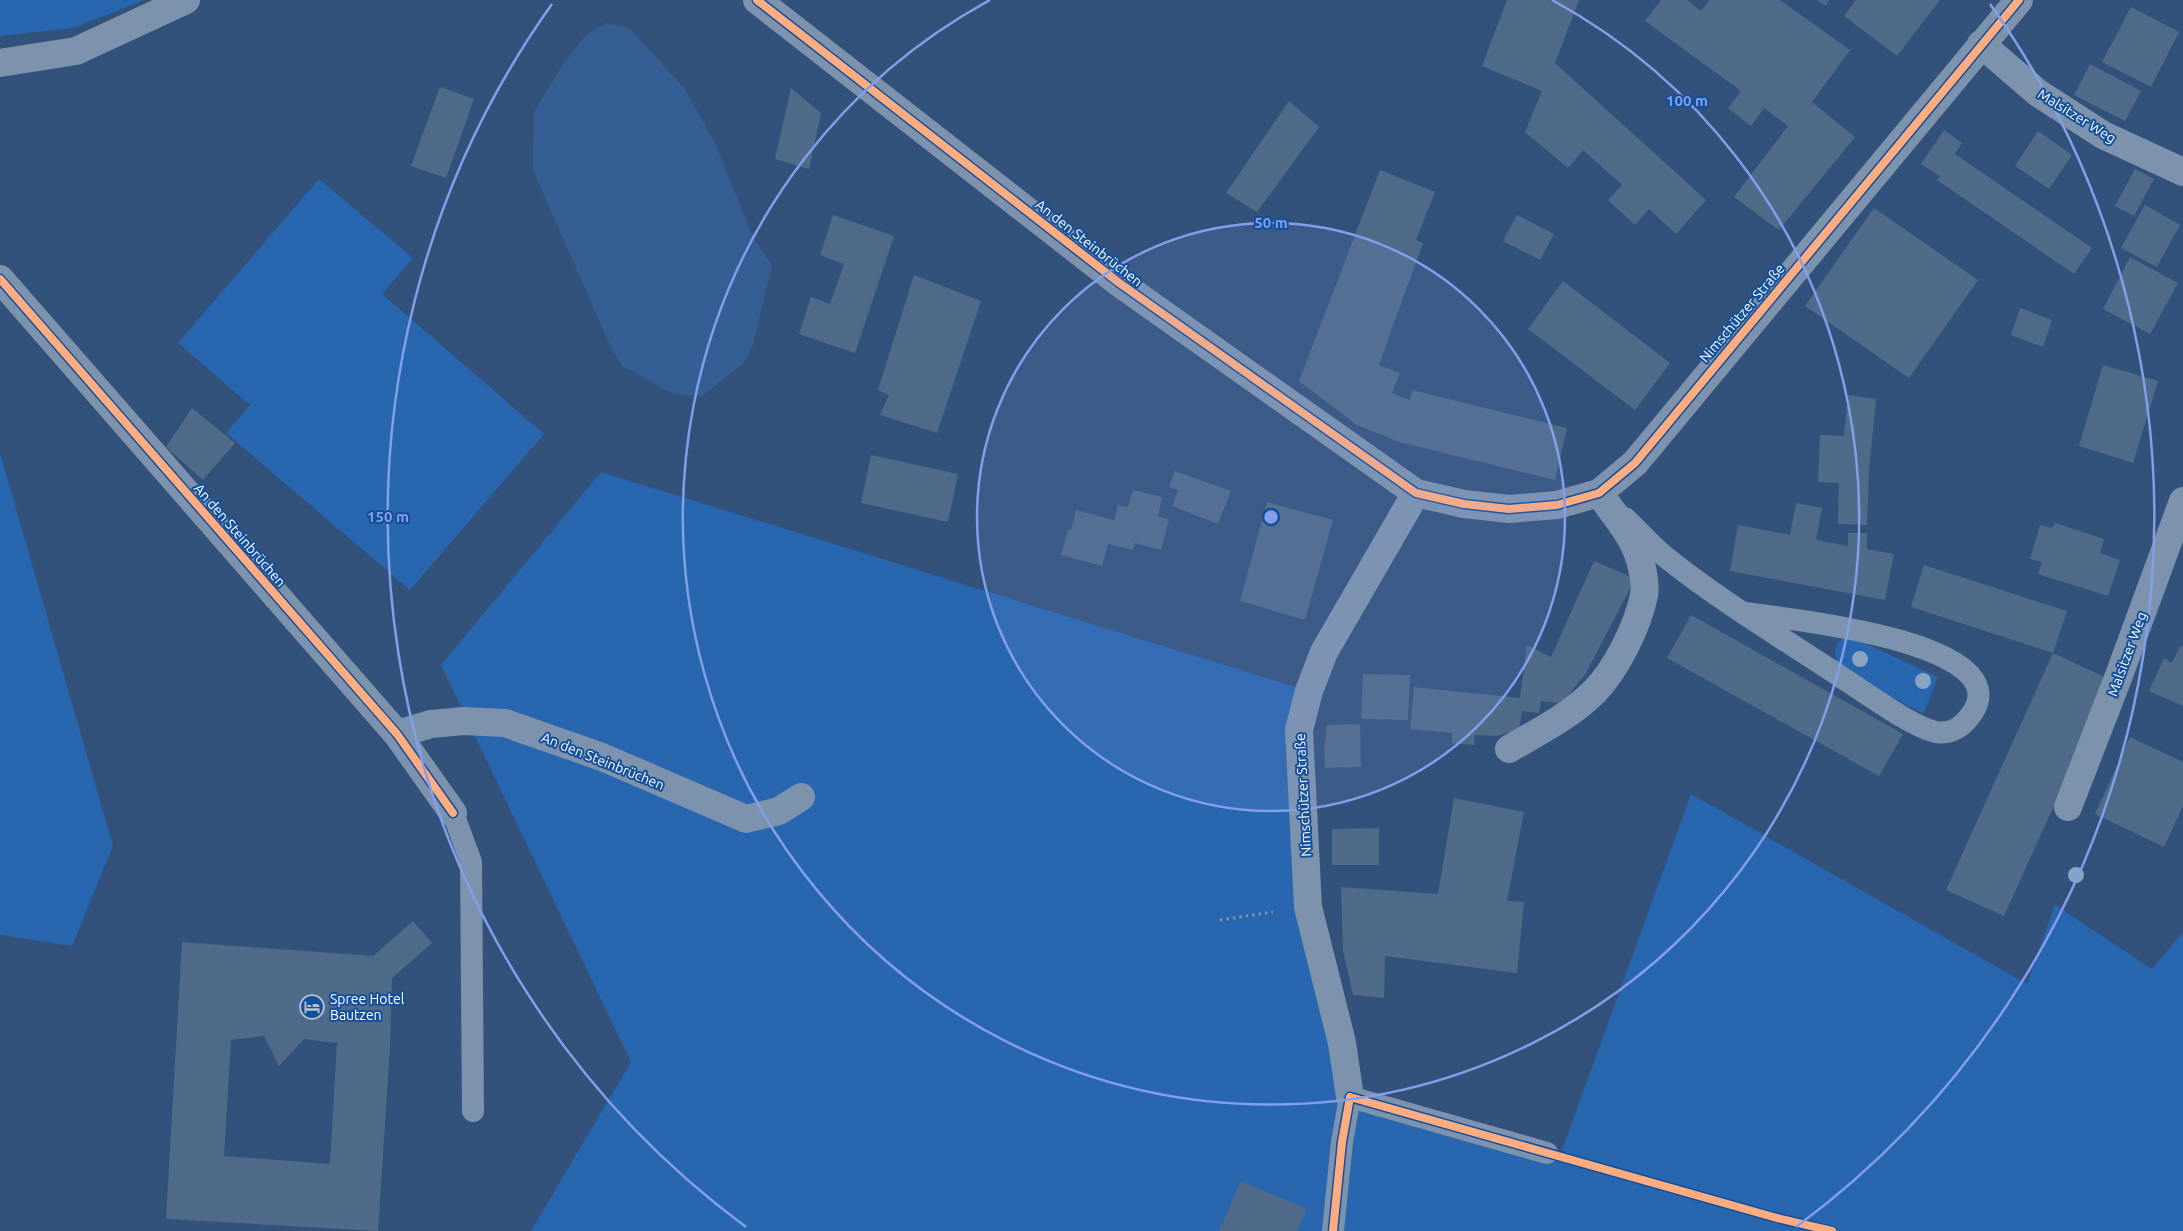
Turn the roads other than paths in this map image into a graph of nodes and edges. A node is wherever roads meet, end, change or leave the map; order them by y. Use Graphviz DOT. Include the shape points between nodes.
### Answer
graph roads {
  1 [pos="186,0"];
  2 [pos="757,0"];
  3 [pos="2019,0"];
  4 [pos="1980,44"];
  5 [pos="0,63"];
  6 [pos="2183,172"];
  7 [pos="0,279"];
  8 [pos="1416,493"];
  9 [pos="1599,493"];
  10 [pos="2183,501"];
  11 [pos="1745,613"];
  12 [pos="397,734"];
  13 [pos="1509,749"];
  14 [pos="801,797"];
  15 [pos="2068,807"];
  16 [pos="453,813"];
  17 [pos="1350,1097"];
  18 [pos="473,1111"];
  19 [pos="1547,1153"];
  20 [pos="1333,1231"];
  1 -- 5 [label="street" via="76,51"];
  2 -- 8 [label="street, An den Steinbrüchen" via="1118,282"];
  3 -- 4 [label="street, Nimschützer Straße"];
  4 -- 6 [label="street, Malsitzer Weg" via="2038,93 2095,130"];
  4 -- 9 [label="street, Nimschützer Straße" via="1635,463"];
  7 -- 12 [label="street, An den Steinbrüchen"];
  8 -- 9 [label="street, Nimschützer Straße" via="1464,504 1509,509 1557,505"];
  8 -- 17 [label="street, Nimschützer Straße" via="1324,652 1299,730 1308,907 1342,1044"];
  9 -- 11 [label="lane" via="1662,554"];
  9 -- 13 [label="street" via="1638,553 1643,574 1644,594 1632,632 1609,673 1594,691 1565,716"];
  10 -- 15 [label="street, Malsitzer Weg"];
  11 -- 11 [label="lane" via="1886,707 1936,732 1949,732 1960,727 1977,706 1976,684 1968,672 1936,652 1814,623"];
  12 -- 14 [label="street, An den Steinbrüchen" via="431,724 505,722 602,758 746,819 779,811"];
  12 -- 16 [label="street, An den Steinbrüchen"];
  16 -- 18 [label="lane" via="471,862"];
  17 -- 19 [label="lane"];
  17 -- 20 [label="lane"];
}
